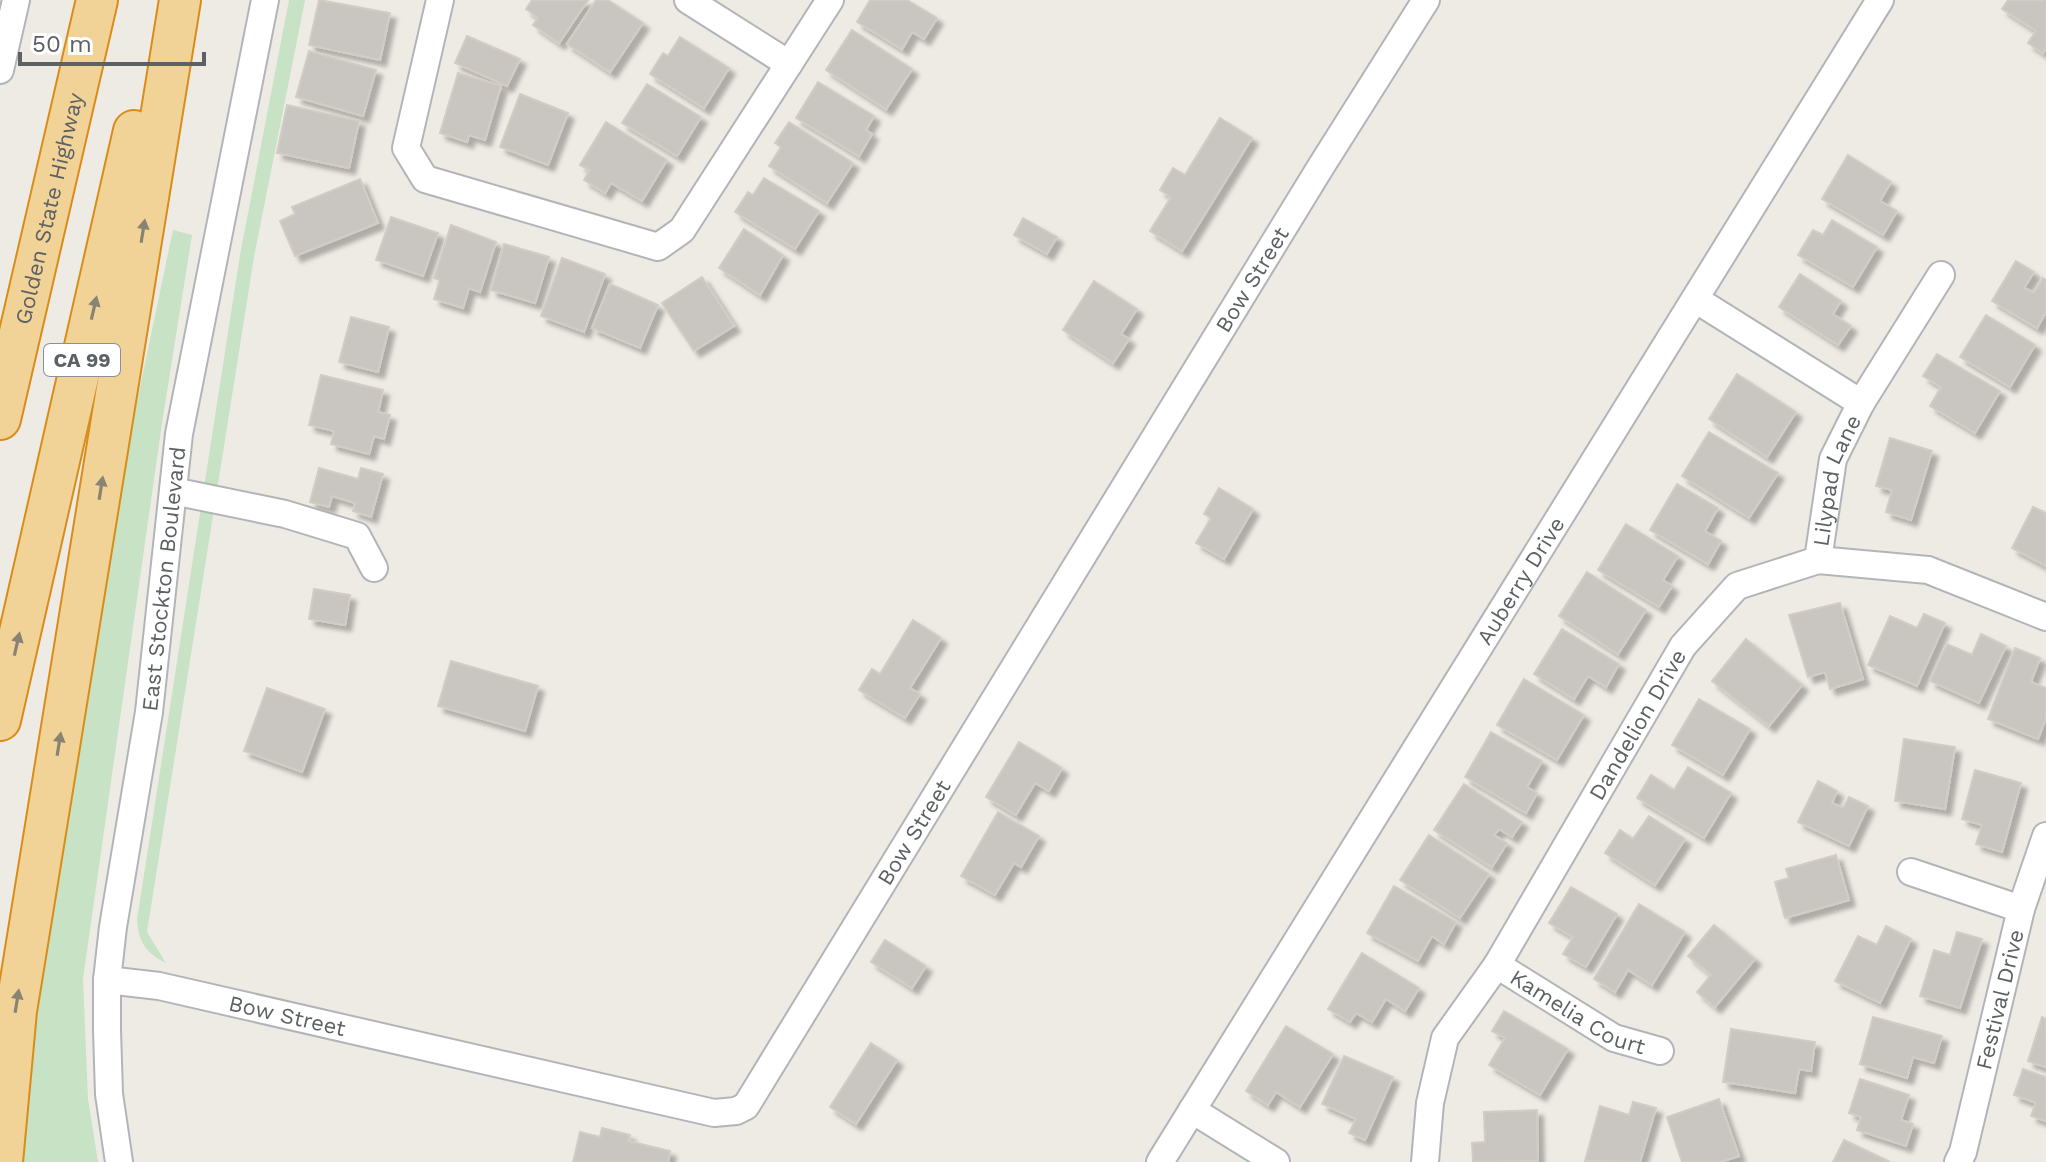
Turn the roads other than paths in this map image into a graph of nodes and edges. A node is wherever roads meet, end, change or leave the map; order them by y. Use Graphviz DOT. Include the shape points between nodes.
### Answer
graph roads {
  1 [pos="16,0"];
  2 [pos="97,0"];
  3 [pos="164,0"];
  4 [pos="180,0"];
  5 [pos="265,0"];
  6 [pos="440,0"];
  7 [pos="688,0"];
  8 [pos="830,0"];
  9 [pos="1426,0"];
  10 [pos="1880,0"];
  11 [pos="789,64"];
  12 [pos="0,70"];
  13 [pos="1941,275"];
  14 [pos="1695,299"];
  15 [pos="1861,403"];
  16 [pos="0,419"];
  17 [pos="173,491"];
  18 [pos="1818,560"];
  19 [pos="374,568"];
  20 [pos="2046,617"];
  21 [pos="0,720"];
  22 [pos="2046,836"];
  23 [pos="1911,872"];
  24 [pos="2021,909"];
  25 [pos="1497,965"];
  26 [pos="107,980"];
  27 [pos="1660,1051"];
  28 [pos="1192,1110"];
  29 [pos="1969,1159"];
  30 [pos="2,1162"];
  31 [pos="119,1162"];
  32 [pos="1160,1162"];
  33 [pos="1276,1162"];
  34 [pos="1425,1162"];
  1 -- 12 [label="street"];
  2 -- 16 [label="highway, Golden State Highway / CA 99"];
  21 -- 3 [label="highway, CA 99, one-way"];
  30 -- 4 [label="highway, one-way" via="16,1011"];
  5 -- 17 [label="street, East Stockton Boulevard" via="179,434"];
  6 -- 11 [label="street" via="406,148 425,179 658,247 682,230"];
  7 -- 11 [label="street"];
  8 -- 11 [label="street"];
  9 -- 26 [label="street, Bow Street" via="746,1106 714,1113 159,986"];
  10 -- 14 [label="street, Auberry Drive"];
  13 -- 15 [label="street, Lilypad Lane"];
  14 -- 15 [label="street"];
  14 -- 28 [label="street, Auberry Drive"];
  15 -- 18 [label="street, Lilypad Lane" via="1833,459"];
  17 -- 19 [label="street" via="285,514 357,536"];
  17 -- 26 [label="street, East Stockton Boulevard" via="149,712"];
  18 -- 20 [label="street, Dandelion Drive" via="1928,570"];
  18 -- 25 [label="street, Dandelion Drive" via="1737,586 1683,646"];
  22 -- 24 [label="street, Festival Drive"];
  23 -- 24 [label="street"];
  24 -- 29 [label="street, Festival Drive"];
  25 -- 27 [label="street, Kamelia Court" via="1614,1038"];
  25 -- 34 [label="street, Dandelion Drive" via="1445,1038 1430,1103"];
  26 -- 31 [label="street, East Stockton Boulevard" via="109,1094"];
  28 -- 32 [label="street, Auberry Drive"];
  28 -- 33 [label="street"];
}
